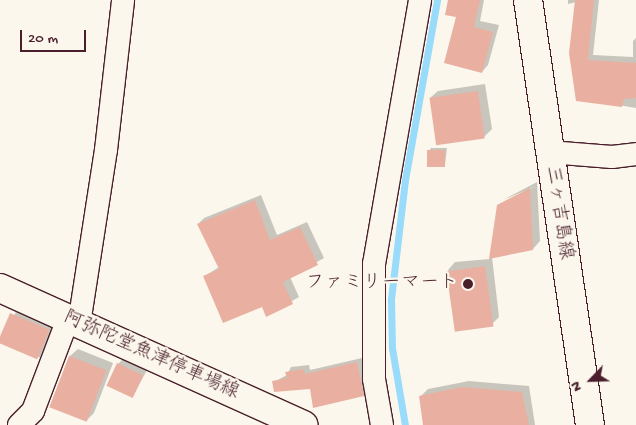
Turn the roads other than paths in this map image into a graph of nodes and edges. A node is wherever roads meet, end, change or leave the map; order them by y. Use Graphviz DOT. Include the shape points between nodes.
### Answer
graph roads {
  1 [pos="123,0"];
  2 [pos="420,0"];
  3 [pos="528,0"];
  4 [pos="549,152"];
  5 [pos="636,154"];
  6 [pos="0,288"];
  7 [pos="73,321"];
  8 [pos="19,425"];
  9 [pos="303,425"];
  10 [pos="382,425"];
  11 [pos="590,425"];
  1 -- 7 [label="street" via="105,159"];
  2 -- 10 [label="street" via="374,264 374,379"];
  3 -- 4 [label="main road, 三ヶ吉島線"];
  4 -- 5 [label="street" via="612,157"];
  4 -- 11 [label="main road, 三ヶ吉島線"];
  6 -- 7 [label="main road, 阿弥陀堂魚津停車場線"];
  7 -- 8 [label="street" via="34,411"];
  7 -- 9 [label="main road, 阿弥陀堂魚津停車場線"];
}
